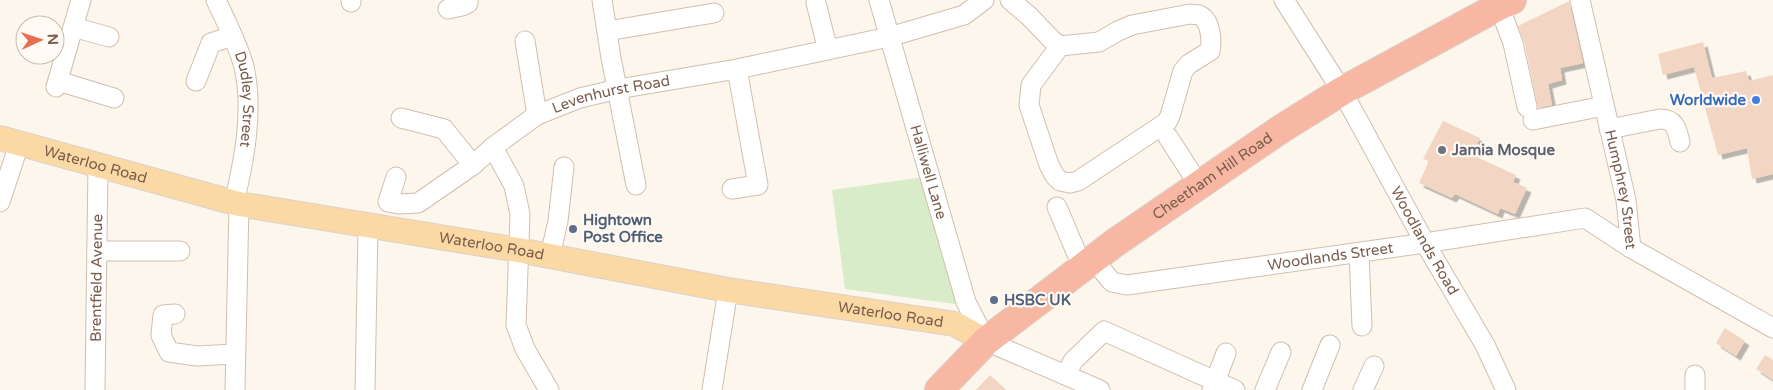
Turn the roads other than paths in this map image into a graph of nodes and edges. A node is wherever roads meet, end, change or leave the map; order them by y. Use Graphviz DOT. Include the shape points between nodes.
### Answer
graph roads {
  1 [pos="81,0"];
  2 [pos="216,0"];
  3 [pos="468,0"];
  4 [pos="602,0"];
  5 [pos="879,0"];
  6 [pos="984,0"];
  7 [pos="1010,0"];
  8 [pos="1284,0"];
  9 [pos="1580,0"];
  10 [pos="1504,2"];
  11 [pos="816,3"];
  12 [pos="448,9"];
  13 [pos="714,13"];
  14 [pos="73,27"];
  15 [pos="607,31"];
  16 [pos="232,36"];
  17 [pos="109,37"];
  18 [pos="889,37"];
  19 [pos="525,41"];
  20 [pos="1060,46"];
  21 [pos="828,50"];
  22 [pos="736,69"];
  23 [pos="196,81"];
  24 [pos="618,90"];
  25 [pos="1342,91"];
  26 [pos="114,98"];
  27 [pos="1604,106"];
  28 [pos="537,115"];
  29 [pos="401,118"];
  30 [pos="1610,129"];
  31 [pos="1168,137"];
  32 [pos="9,141"];
  33 [pos="1680,142"];
  34 [pos="493,148"];
  35 [pos="98,164"];
  36 [pos="473,164"];
  37 [pos="564,167"];
  38 [pos="396,177"];
  39 [pos="636,185"];
  40 [pos="1199,185"];
  41 [pos="732,189"];
  42 [pos="0,202"];
  43 [pos="237,204"];
  44 [pos="1057,206"];
  45 [pos="368,227"];
  46 [pos="1426,244"];
  47 [pos="1631,248"];
  48 [pos="518,250"];
  49 [pos="97,251"];
  50 [pos="180,251"];
  51 [pos="1359,253"];
  52 [pos="550,256"];
  53 [pos="1087,262"];
  54 [pos="728,290"];
  55 [pos="175,314"];
  56 [pos="1362,326"];
  57 [pos="1773,328"];
  58 [pos="986,341"];
  59 [pos="1330,345"];
  60 [pos="1281,352"];
  61 [pos="1226,353"];
  62 [pos="235,354"];
  63 [pos="1374,366"];
  64 [pos="1066,375"];
  65 [pos="1214,386"];
  66 [pos="95,390"];
  67 [pos="235,390"];
  68 [pos="366,390"];
  69 [pos="548,390"];
  70 [pos="712,390"];
  71 [pos="939,390"];
  72 [pos="1100,390"];
  73 [pos="1235,390"];
  74 [pos="1265,390"];
  75 [pos="1312,390"];
  76 [pos="1363,390"];
  77 [pos="1506,390"];
  1 -- 14 [label="street"];
  2 -- 16 [label="street, Dudley Street"];
  3 -- 12 [label="street" via="462,6"];
  4 -- 15 [label="street"];
  5 -- 18 [label="street, Halliwell Lane"];
  6 -- 18 [label="street, Levenhurst Road" via="964,15"];
  7 -- 20 [label="street"];
  8 -- 25 [label="street, Woodlands Road"];
  9 -- 27 [label="street, Humphrey Street"];
  10 -- 25 [label="highway, Cheetham Hill Road"];
  10 -- 27 [label="street" via="1530,113"];
  11 -- 21 [label="street"];
  13 -- 15 [label="street"];
  14 -- 17 [label="street"];
  14 -- 26 [label="street" via="57,84"];
  15 -- 24 [label="street"];
  16 -- 23 [label="street" via="211,43"];
  16 -- 43 [label="street, Dudley Street" via="243,65 248,97"];
  18 -- 21 [label="street, Levenhurst Road"];
  18 -- 58 [label="street, Halliwell Lane" via="966,302"];
  19 -- 28 [label="street"];
  20 -- 20 [label="street" via="1099,42 1132,25 1190,14 1203,18 1212,42 1210,51 1183,71 1167,122 1078,181 1070,183 1060,181 1049,165 1029,95 1031,86"];
  21 -- 22 [label="street, Levenhurst Road"];
  22 -- 24 [label="street, Levenhurst Road"];
  22 -- 41 [label="street" via="758,185"];
  24 -- 28 [label="street, Levenhurst Road" via="580,98"];
  24 -- 39 [label="street"];
  25 -- 40 [label="highway, Cheetham Hill Road"];
  25 -- 46 [label="street, Woodlands Road"];
  27 -- 30 [label="street, Humphrey Street"];
  28 -- 34 [label="street, Levenhurst Road"];
  29 -- 36 [label="street" via="444,130"];
  30 -- 33 [label="street" via="1666,119 1677,127"];
  30 -- 47 [label="street, Humphrey Street" via="1626,200"];
  31 -- 40 [label="street"];
  32 -- 35 [label="main road, Waterloo Road"];
  32 -- 42 [label="street"];
  34 -- 36 [label="street, Levenhurst Road"];
  34 -- 48 [label="street" via="518,200"];
  35 -- 43 [label="main road, Waterloo Road"];
  35 -- 49 [label="street, Brentfield Avenue"];
  36 -- 38 [label="street, Levenhurst Road" via="418,203 388,202"];
  37 -- 52 [label="street"];
  40 -- 53 [label="highway, Cheetham Hill Road"];
  43 -- 45 [label="main road, Waterloo Road"];
  43 -- 62 [label="street, Dudley Street"];
  44 -- 53 [label="street, Woodlands Street"];
  45 -- 48 [label="main road, Waterloo Road"];
  45 -- 68 [label="street"];
  46 -- 47 [label="street, Woodlands Street" via="1585,218"];
  46 -- 51 [label="street, Woodlands Street"];
  46 -- 77 [label="street, Woodlands Road" via="1485,345"];
  47 -- 57 [label="street, Humphrey Street"];
  48 -- 52 [label="main road, Waterloo Road"];
  48 -- 69 [label="street" via="516,325 525,349"];
  49 -- 50 [label="street"];
  49 -- 66 [label="street, Brentfield Avenue"];
  51 -- 53 [label="street, Woodlands Street" via="1127,285 1112,282"];
  51 -- 56 [label="street"];
  52 -- 54 [label="main road, Waterloo Road"];
  53 -- 58 [label="highway, Cheetham Hill Road"];
  54 -- 58 [label="main road, Waterloo Road" via="955,324"];
  54 -- 70 [label="street"];
  55 -- 62 [label="street" via="163,314 161,335 169,352 197,356"];
  58 -- 64 [label="street"];
  58 -- 71 [label="highway, Cheetham Hill Road"];
  59 -- 75 [label="street"];
  60 -- 74 [label="street"];
  61 -- 65 [label="street"];
  62 -- 67 [label="street, Dudley Street"];
  63 -- 76 [label="street"];
  64 -- 65 [label="street" via="1073,361 1104,331"];
  64 -- 72 [label="street"];
  65 -- 73 [label="street"];
}
